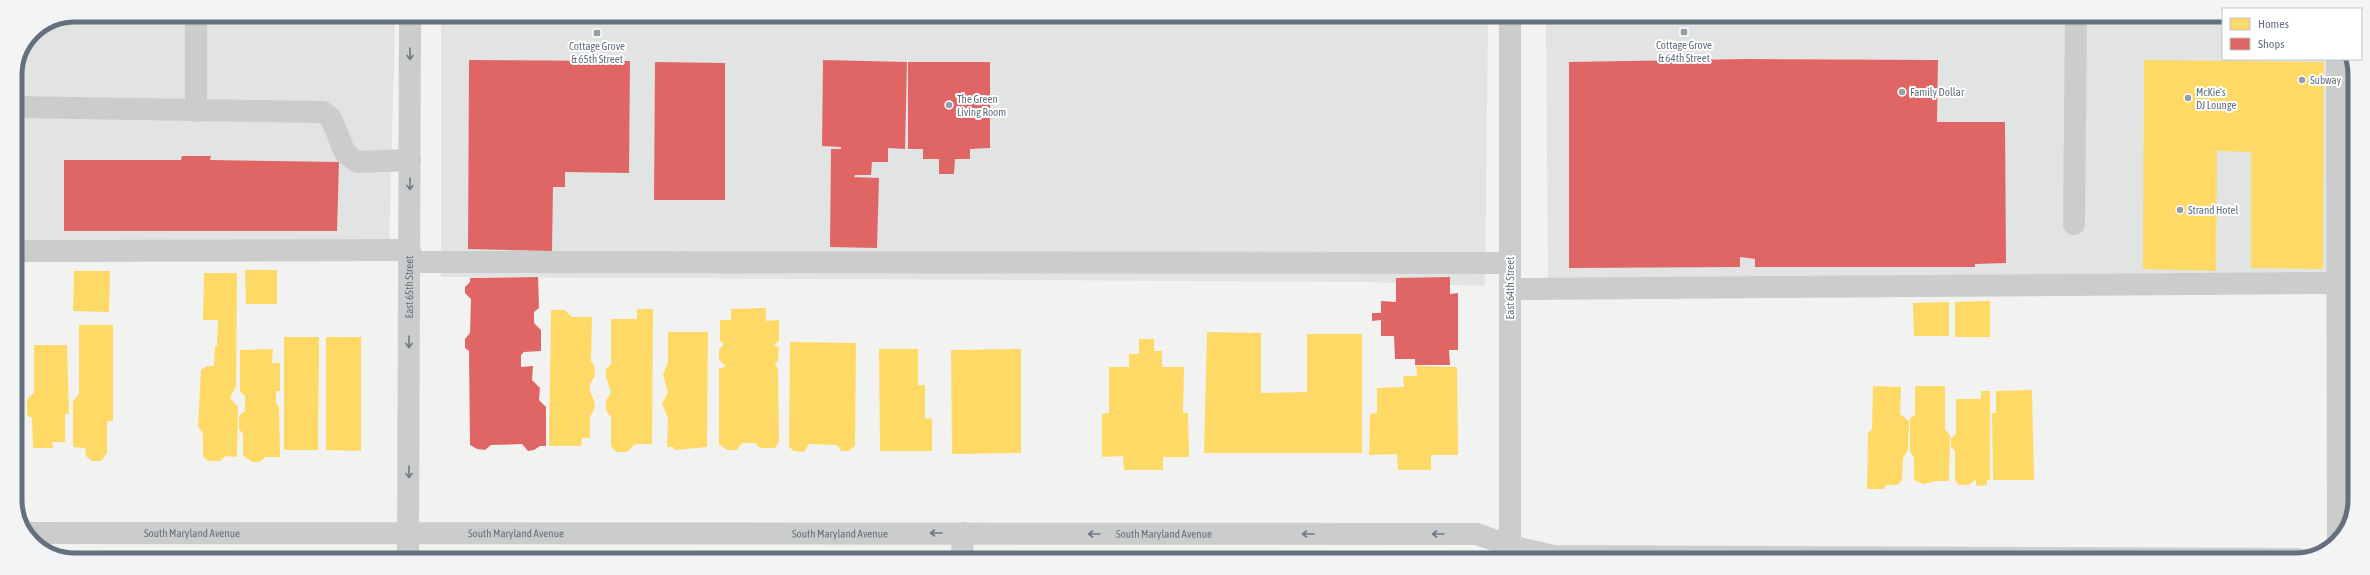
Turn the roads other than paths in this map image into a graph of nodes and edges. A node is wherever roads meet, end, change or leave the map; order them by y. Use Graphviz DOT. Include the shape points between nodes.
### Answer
graph roads {
  1 [pos="196,22"];
  2 [pos="410,22"];
  3 [pos="1510,22"];
  4 [pos="2076,22"];
  5 [pos="2337,60"];
  6 [pos="22,107"];
  7 [pos="196,111"];
  8 [pos="410,160"];
  9 [pos="2074,224"];
  10 [pos="22,251"];
  11 [pos="410,256"];
  12 [pos="1510,263"];
  13 [pos="2337,283"];
  14 [pos="1510,289"];
  15 [pos="2338,531"];
  16 [pos="34,533"];
  17 [pos="408,533"];
  18 [pos="962,533"];
  19 [pos="408,553"];
  20 [pos="962,553"];
  21 [pos="1510,553"];
  1 -- 7 [label="street"];
  2 -- 8 [label="street, East 65th Street, one-way"];
  3 -- 12 [label="street, East 64th Street"];
  4 -- 9 [label="street"];
  5 -- 13 [label="street"];
  6 -- 7 [label="street"];
  7 -- 8 [label="street" via="323,112 331,118 345,153 357,162"];
  8 -- 11 [label="street, East 65th Street, one-way"];
  10 -- 11 [label="street"];
  11 -- 12 [label="street"];
  11 -- 17 [label="street, East 65th Street, one-way"];
  12 -- 14 [label="street, East 64th Street"];
  13 -- 14 [label="street"];
  13 -- 15 [label="street"];
  14 -- 21 [label="street, East 64th Street"];
  16 -- 17 [label="street, South Maryland Avenue"];
  18 -- 17 [label="street, South Maryland Avenue, one-way"];
  17 -- 19 [label="street, East 65th Street"];
  18 -- 20 [label="street"];
  21 -- 18 [label="street, South Maryland Avenue, one-way" via="1477,534"];
}
